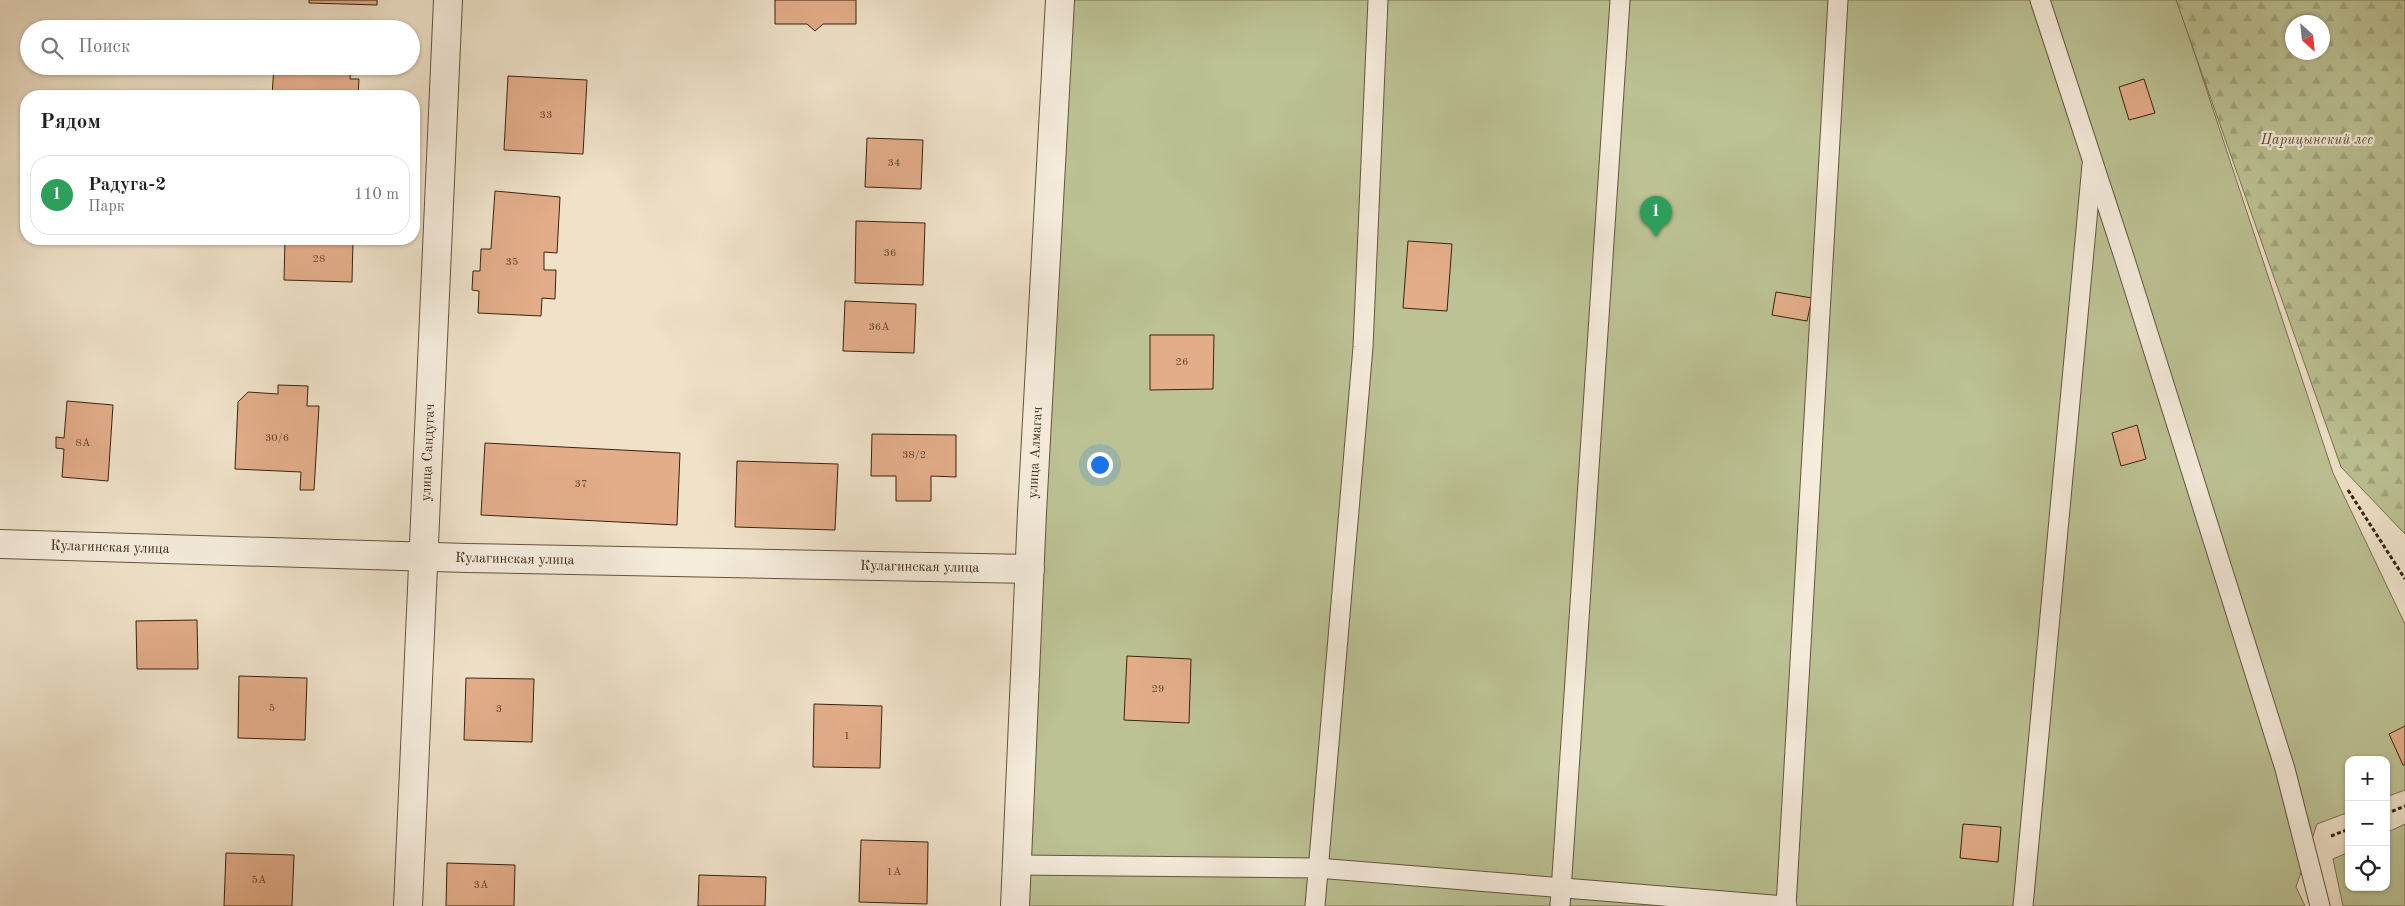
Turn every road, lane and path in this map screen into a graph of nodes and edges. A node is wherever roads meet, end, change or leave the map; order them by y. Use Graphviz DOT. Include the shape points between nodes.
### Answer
graph roads {
  1 [pos="448,0"];
  2 [pos="1060,0"];
  3 [pos="1378,0"];
  4 [pos="1620,0"];
  5 [pos="1838,0"];
  6 [pos="2040,0"];
  7 [pos="2092,158"];
  8 [pos="2348,490"];
  9 [pos="0,544"];
  10 [pos="422,556"];
  11 [pos="1030,569"];
  12 [pos="2405,579"];
  13 [pos="2405,806"];
  14 [pos="2390,812"];
  15 [pos="1016,865"];
  16 [pos="1318,868"];
  17 [pos="1561,898"];
  18 [pos="408,906"];
  19 [pos="1015,906"];
  20 [pos="1316,906"];
  21 [pos="1786,906"];
  22 [pos="2023,906"];
  23 [pos="2320,906"];
  1 -- 10 [label="street, улица Сандугач"];
  2 -- 11 [label="street, улица Алмагач"];
  3 -- 16 [label="lane" via="1364,347"];
  4 -- 17 [label="lane"];
  5 -- 21 [label="lane"];
  6 -- 7 [label="lane"];
  7 -- 22 [label="lane"];
  7 -- 23 [label="lane" via="2285,769"];
  8 -- 12 [label="path"];
  9 -- 10 [label="street, Кулагинская улица"];
  10 -- 11 [label="street, Кулагинская улица"];
  10 -- 18 [label="street, улица Сандугач"];
  11 -- 15 [label="street, улица Алмагач"];
  13 -- 14 [label="path"];
  15 -- 16 [label="lane"];
  15 -- 19 [label="street, улица Алмагач"];
  16 -- 17 [label="lane"];
  16 -- 20 [label="lane"];
  17 -- 21 [label="lane"];
}
